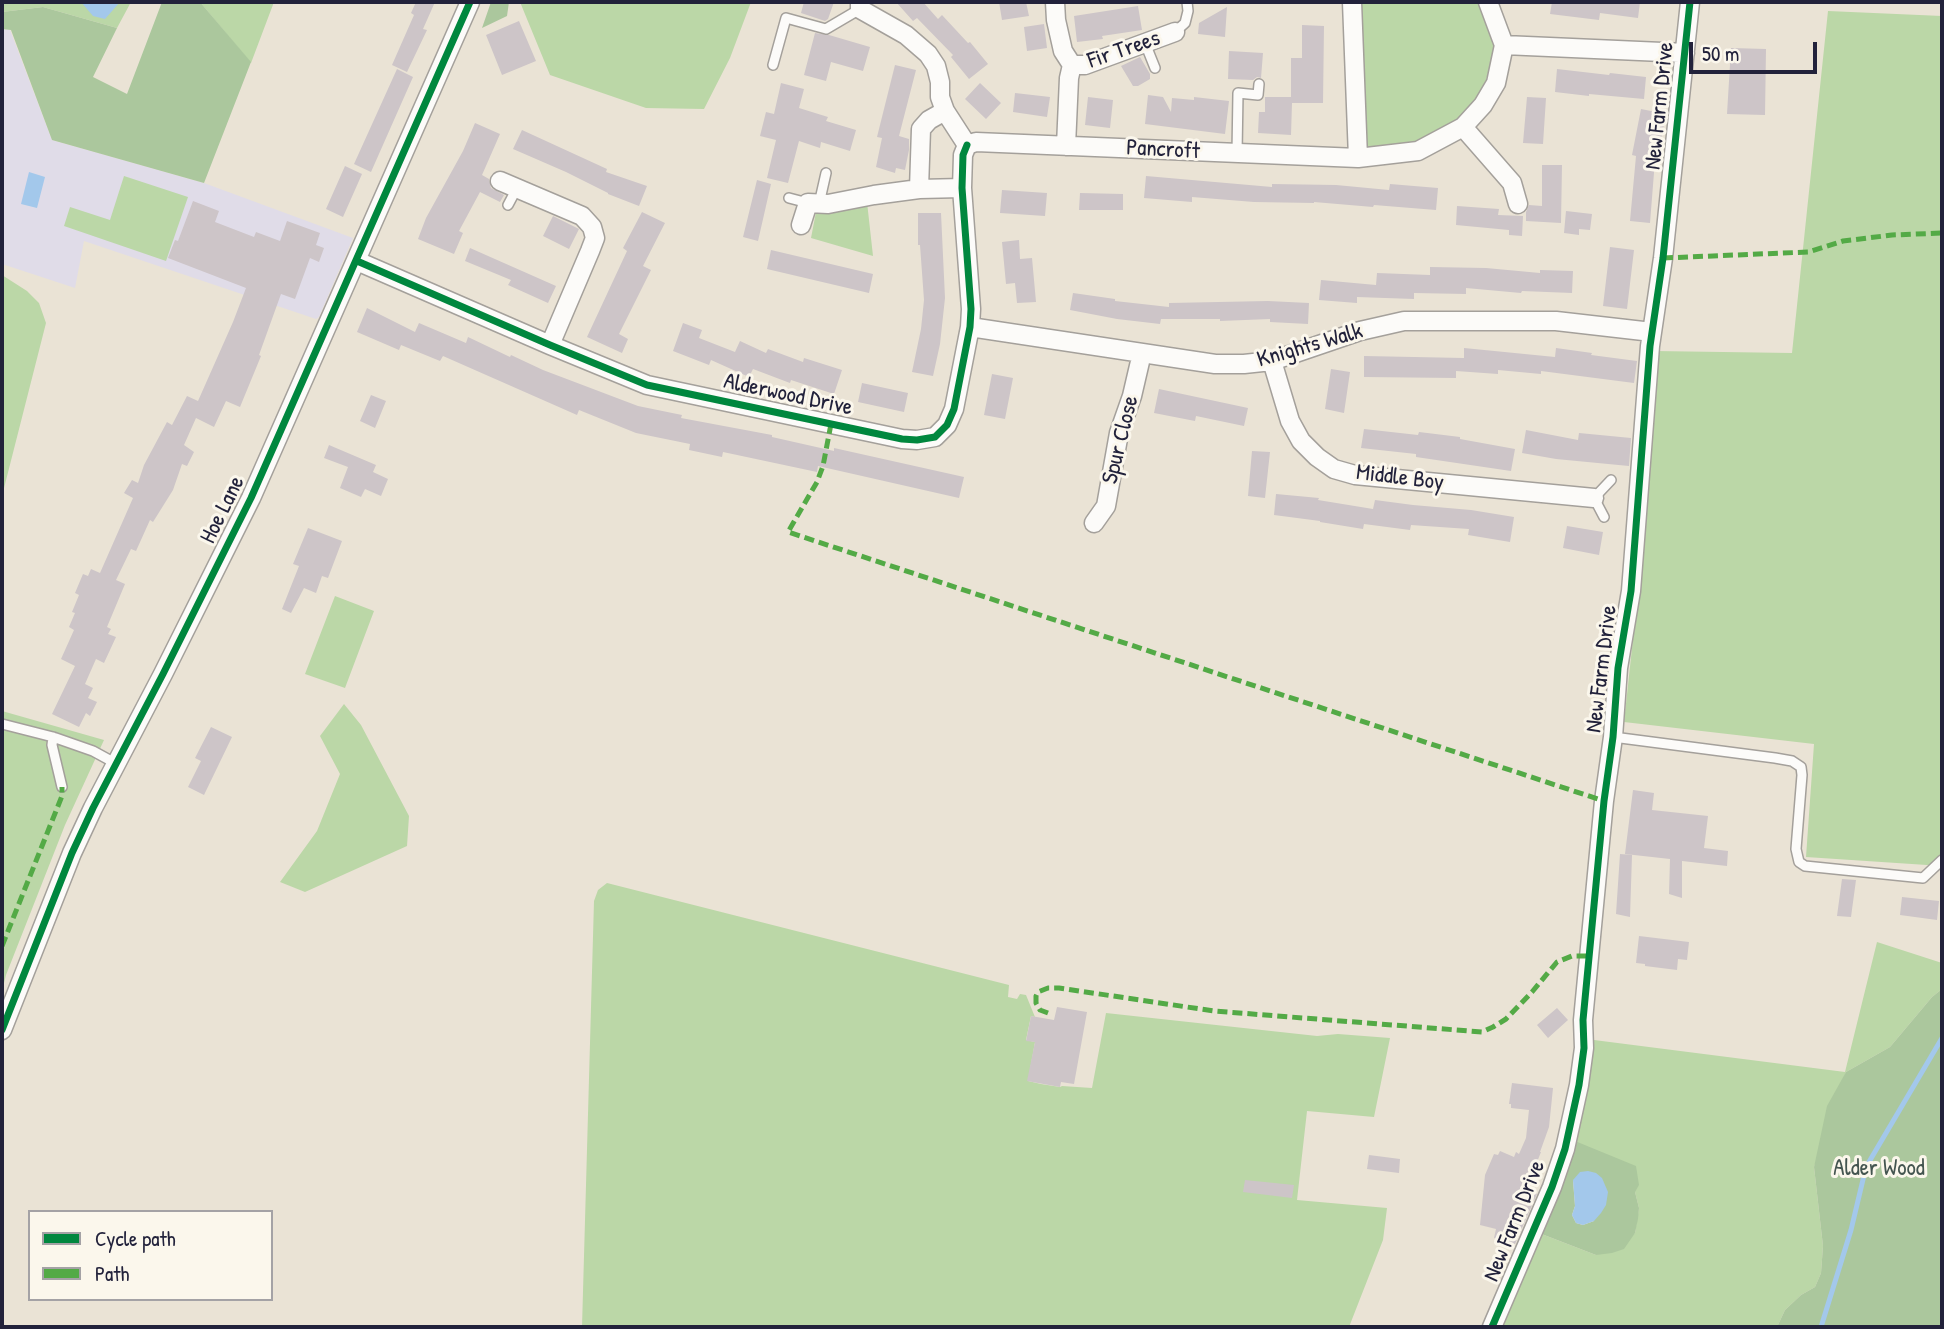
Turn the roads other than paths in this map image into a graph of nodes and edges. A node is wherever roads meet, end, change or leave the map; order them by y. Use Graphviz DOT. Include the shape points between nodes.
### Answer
graph roads {
  1 [pos="470,2"];
  2 [pos="1055,2"];
  3 [pos="1187,2"];
  4 [pos="1352,2"];
  5 [pos="1488,2"];
  6 [pos="1690,2"];
  7 [pos="860,5"];
  8 [pos="1175,32"];
  9 [pos="1145,43"];
  10 [pos="1504,45"];
  11 [pos="1685,53"];
  12 [pos="774,65"];
  13 [pos="1072,65"];
  14 [pos="1155,68"];
  15 [pos="1259,85"];
  16 [pos="945,111"];
  17 [pos="1463,127"];
  18 [pos="967,145"];
  19 [pos="1066,146"];
  20 [pos="1237,153"];
  21 [pos="1358,158"];
  22 [pos="826,173"];
  23 [pos="509,184"];
  24 [pos="962,188"];
  25 [pos="919,189"];
  26 [pos="789,198"];
  27 [pos="813,203"];
  28 [pos="1518,204"];
  29 [pos="508,205"];
  30 [pos="801,225"];
  31 [pos="357,261"];
  32 [pos="970,327"];
  33 [pos="1652,332"];
  34 [pos="550,345"];
  35 [pos="1142,353"];
  36 [pos="1272,361"];
  37 [pos="1611,480"];
  38 [pos="1594,498"];
  39 [pos="1604,517"];
  40 [pos="1094,523"];
  41 [pos="2,724"];
  42 [pos="53,737"];
  43 [pos="1613,737"];
  44 [pos="115,763"];
  45 [pos="62,787"];
  46 [pos="1942,860"];
  47 [pos="2,1030"];
  48 [pos="1492,1327"];
  1 -- 31 [label="street, Hoe Lane"];
  2 -- 13 [label="street, Fir Trees" via="1063,51"];
  3 -- 8 [label="lane" via="1185,23"];
  4 -- 21 [label="street"];
  5 -- 10 [label="street"];
  6 -- 11 [label="street, New Farm Drive"];
  7 -- 12 [label="lane" via="826,29 786,18"];
  7 -- 16 [label="street" via="928,54 936,66"];
  8 -- 9 [label="street, Fir Trees"];
  9 -- 13 [label="street, Fir Trees" via="1085,65"];
  9 -- 14 [label="lane"];
  10 -- 11 [label="street"];
  10 -- 17 [label="street, Pancroft" via="1496,83"];
  11 -- 33 [label="street, New Farm Drive"];
  13 -- 19 [label="street, Fir Trees"];
  15 -- 20 [label="lane" via="1258,95 1238,93"];
  16 -- 18 [label="street"];
  16 -- 25 [label="street" via="921,129"];
  17 -- 21 [label="street, Pancroft" via="1418,152"];
  17 -- 28 [label="street" via="1512,183"];
  18 -- 19 [label="street, Pancroft"];
  18 -- 24 [label="street, Alderwood Drive"];
  19 -- 20 [label="street, Pancroft"];
  20 -- 21 [label="street, Pancroft"];
  22 -- 27 [label="lane"];
  23 -- 29 [label="lane"];
  23 -- 34 [label="street" via="582,216 592,227 594,238"];
  24 -- 25 [label="street"];
  24 -- 32 [label="street, Alderwood Drive"];
  25 -- 27 [label="street"];
  26 -- 27 [label="lane"];
  27 -- 30 [label="street"];
  31 -- 34 [label="street, Alderwood Drive"];
  31 -- 44 [label="street, Hoe Lane" via="251,498"];
  32 -- 34 [label="street, Alderwood Drive" via="947,425 934,437 917,440 647,384"];
  32 -- 35 [label="street, Knights Walk"];
  33 -- 36 [label="street, Knights Walk" via="1556,321 1404,321"];
  33 -- 43 [label="street, New Farm Drive" via="1631,591"];
  35 -- 36 [label="street, Knights Walk" via="1215,364"];
  35 -- 40 [label="street, Spur Close" via="1119,433 1106,506"];
  36 -- 38 [label="street, Middle Boy" via="1290,421 1301,440 1334,469 1355,475"];
  37 -- 38 [label="lane"];
  38 -- 39 [label="lane"];
  41 -- 42 [label="lane"];
  42 -- 44 [label="lane"];
  42 -- 45 [label="lane"];
  43 -- 46 [label="lane" via="1775,758 1801,767 1796,849 1805,866 1923,878"];
  43 -- 48 [label="street, New Farm Drive" via="1579,1085 1552,1187"];
  44 -- 47 [label="street, Hoe Lane" via="72,853"];
}
